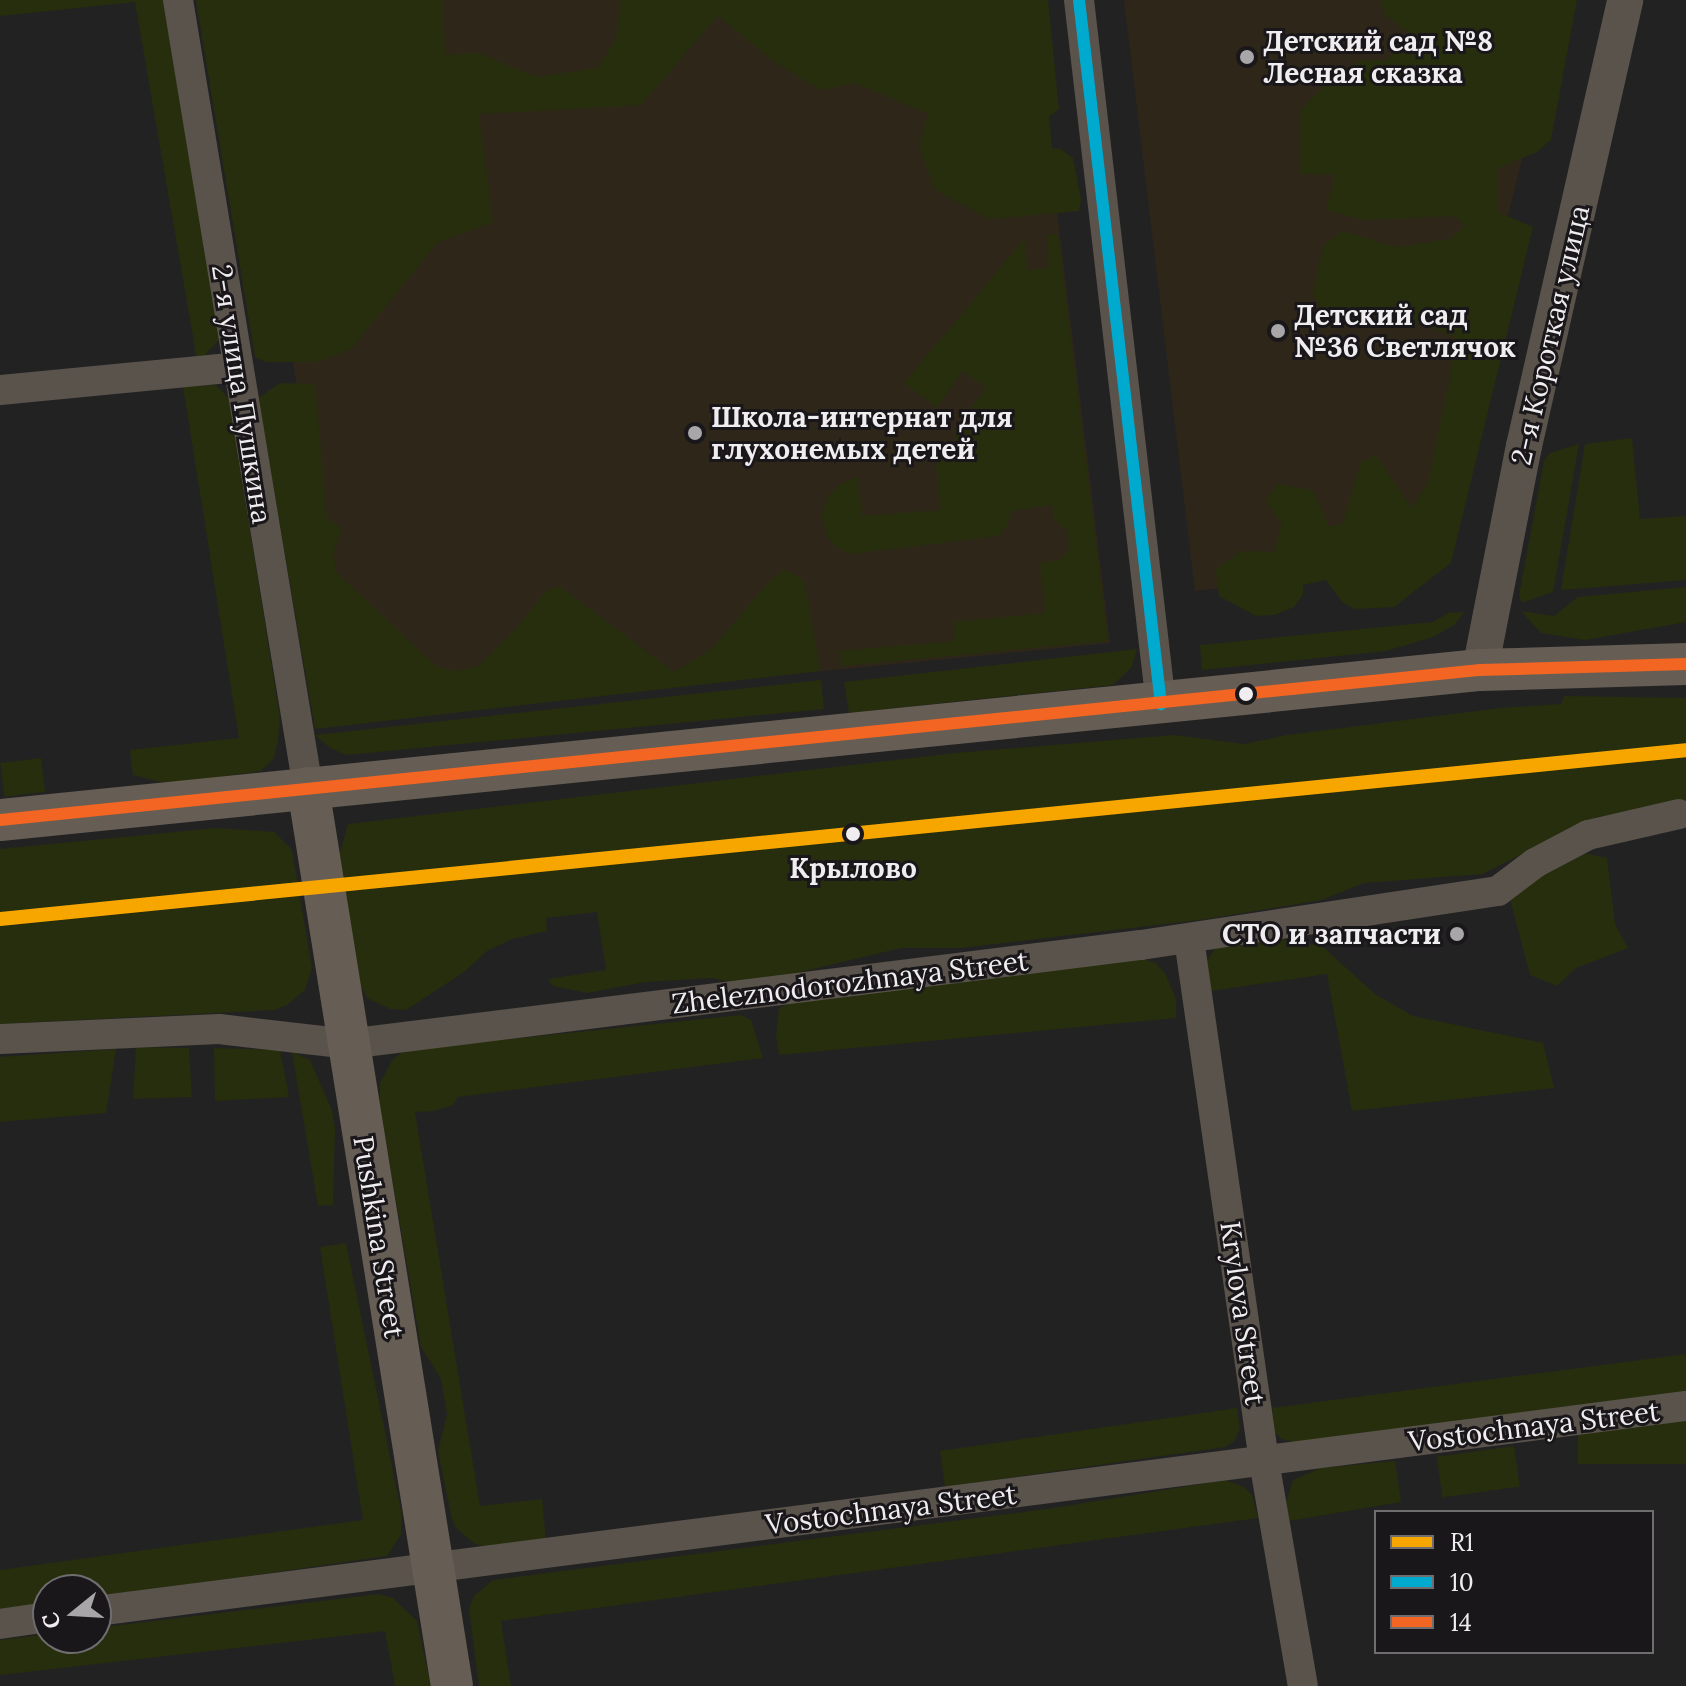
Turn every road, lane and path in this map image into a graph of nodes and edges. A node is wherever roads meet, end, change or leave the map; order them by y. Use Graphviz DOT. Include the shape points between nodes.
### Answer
graph roads {
  1 [pos="178,0"];
  2 [pos="1079,0"];
  3 [pos="1625,0"];
  4 [pos="238,367"];
  5 [pos="0,390"];
  6 [pos="1686,664"];
  7 [pos="1480,670"];
  8 [pos="1161,704"];
  9 [pos="308,788"];
  10 [pos="1679,814"];
  11 [pos="0,820"];
  12 [pos="1189,939"];
  13 [pos="0,1039"];
  14 [pos="348,1044"];
  15 [pos="1686,1406"];
  16 [pos="1264,1461"];
  17 [pos="432,1568"];
  18 [pos="112,1609"];
  19 [pos="32,1619"];
  20 [pos="0,1624"];
  21 [pos="452,1686"];
  22 [pos="1303,1686"];
  1 -- 4 [label="street, 2-я улица Пушкина"];
  2 -- 8 [label="street"];
  3 -- 7 [label="street, 2-я Короткая улица" via="1524,446"];
  4 -- 5 [label="street"];
  4 -- 9 [label="street, 2-я улица Пушкина"];
  6 -- 7 [label="main road"];
  7 -- 8 [label="main road"];
  8 -- 9 [label="main road"];
  9 -- 11 [label="main road"];
  9 -- 14 [label="main road, Pushkina Street"];
  10 -- 12 [label="street, Zheleznodorozhnaya Street" via="1588,835 1535,863 1498,891"];
  12 -- 14 [label="street, Zheleznodorozhnaya Street"];
  12 -- 16 [label="street, Krylova Street"];
  13 -- 14 [label="street, Zheleznodorozhnaya Street" via="219,1029"];
  14 -- 17 [label="main road, Pushkina Street"];
  15 -- 16 [label="street, Vostochnaya Street"];
  16 -- 17 [label="street, Vostochnaya Street"];
  16 -- 22 [label="street, Krylova Street"];
  17 -- 18 [label="street, Vostochnaya Street"];
  17 -- 21 [label="main road, Pushkina Street"];
  19 -- 20 [label="street"];
}
